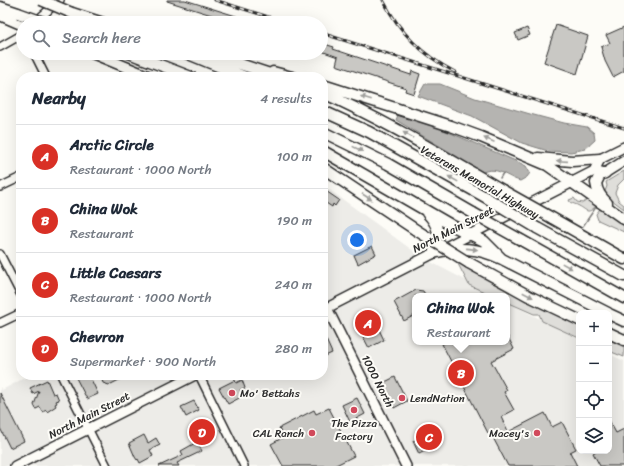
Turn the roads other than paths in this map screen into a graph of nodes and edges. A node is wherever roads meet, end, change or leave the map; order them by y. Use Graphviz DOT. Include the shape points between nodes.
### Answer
graph roads {
  1 [pos="41,0"];
  2 [pos="60,0"];
  3 [pos="0,7"];
  4 [pos="0,15"];
  5 [pos="14,16"];
  6 [pos="42,16"];
  7 [pos="81,16"];
  8 [pos="16,39"];
  9 [pos="0,47"];
  10 [pos="38,60"];
  11 [pos="109,60"];
  12 [pos="147,60"];
  13 [pos="203,60"];
  14 [pos="229,60"];
  15 [pos="245,65"];
  16 [pos="44,72"];
  17 [pos="138,72"];
  18 [pos="178,72"];
  19 [pos="233,72"];
  20 [pos="265,72"];
  21 [pos="272,72"];
  22 [pos="328,87"];
  23 [pos="328,95"];
  24 [pos="328,113"];
  25 [pos="328,134"];
  26 [pos="624,147"];
  27 [pos="328,154"];
  28 [pos="524,156"];
  29 [pos="600,159"];
  30 [pos="624,161"];
  31 [pos="328,171"];
  32 [pos="594,171"];
  33 [pos="605,173"];
  34 [pos="16,180"];
  35 [pos="572,183"];
  36 [pos="0,188"];
  37 [pos="422,208"];
  38 [pos="624,219"];
  39 [pos="470,234"];
  40 [pos="433,253"];
  41 [pos="0,254"];
  42 [pos="502,259"];
  43 [pos="624,259"];
  44 [pos="624,276"];
  45 [pos="16,285"];
  46 [pos="624,298"];
  47 [pos="328,307"];
  48 [pos="602,310"];
  49 [pos="16,315"];
  50 [pos="328,315"];
  51 [pos="612,315"];
  52 [pos="576,319"];
  53 [pos="624,321"];
  54 [pos="0,323"];
  55 [pos="612,335"];
  56 [pos="624,340"];
  57 [pos="64,380"];
  58 [pos="185,380"];
  59 [pos="201,380"];
  60 [pos="88,429"];
  61 [pos="15,466"];
  62 [pos="107,466"];
  63 [pos="244,466"];
  64 [pos="406,466"];
  1 -- 7 [label="highway, bridge"];
  2 -- 6 [label="street"];
  3 -- 5 [label="highway"];
  4 -- 5 [label="highway"];
  8 -- 9 [label="street"];
  10 -- 16 [label="street"];
  11 -- 17 [label="highway"];
  12 -- 18 [label="highway"];
  13 -- 19 [label="highway"];
  14 -- 15 [label="highway"];
  15 -- 20 [label="highway"];
  15 -- 21 [label="highway"];
  28 -- 22 [label="highway, one-way" via="422,115"];
  43 -- 23 [label="highway, one-way, bridge" via="387,124"];
  44 -- 24 [label="highway, Veterans Memorial Highway, one-way, bridge" via="369,132"];
  25 -- 46 [label="highway, one-way, bridge" via="388,164"];
  26 -- 29 [label="main road"];
  27 -- 37 [label="highway"];
  29 -- 28 [label="highway, one-way" via="546,160"];
  28 -- 35 [label="highway" via="552,168"];
  29 -- 32 [label="main road"];
  30 -- 33 [label="main road"];
  31 -- 52 [label="highway, one-way, bridge" via="469,263 528,296"];
  32 -- 33 [label="main road"];
  32 -- 35 [label="main road, North Main Street"];
  33 -- 38 [label="highway" via="600,175 596,183 598,192 601,198"];
  34 -- 36 [label="street"];
  35 -- 38 [label="highway"];
  35 -- 39 [label="main road, North Main Street"];
  37 -- 39 [label="highway"];
  37 -- 40 [label="highway" via="438,230 438,242"];
  39 -- 40 [label="main road, North Main Street"];
  39 -- 42 [label="highway" via="484,241"];
  40 -- 42 [label="highway, one-way" via="472,249"];
  40 -- 47 [label="main road, North Main Street"];
  41 -- 45 [label="street"];
  42 -- 48 [label="highway"];
  49 -- 54 [label="street"];
  50 -- 64 [label="main road, 1000 North"];
  51 -- 53 [label="highway"];
  55 -- 56 [label="highway"];
  57 -- 60 [label="street"];
  58 -- 60 [label="main road, North Main Street"];
  59 -- 63 [label="street"];
  60 -- 61 [label="main road, North Main Street"];
  60 -- 62 [label="street"];
}
